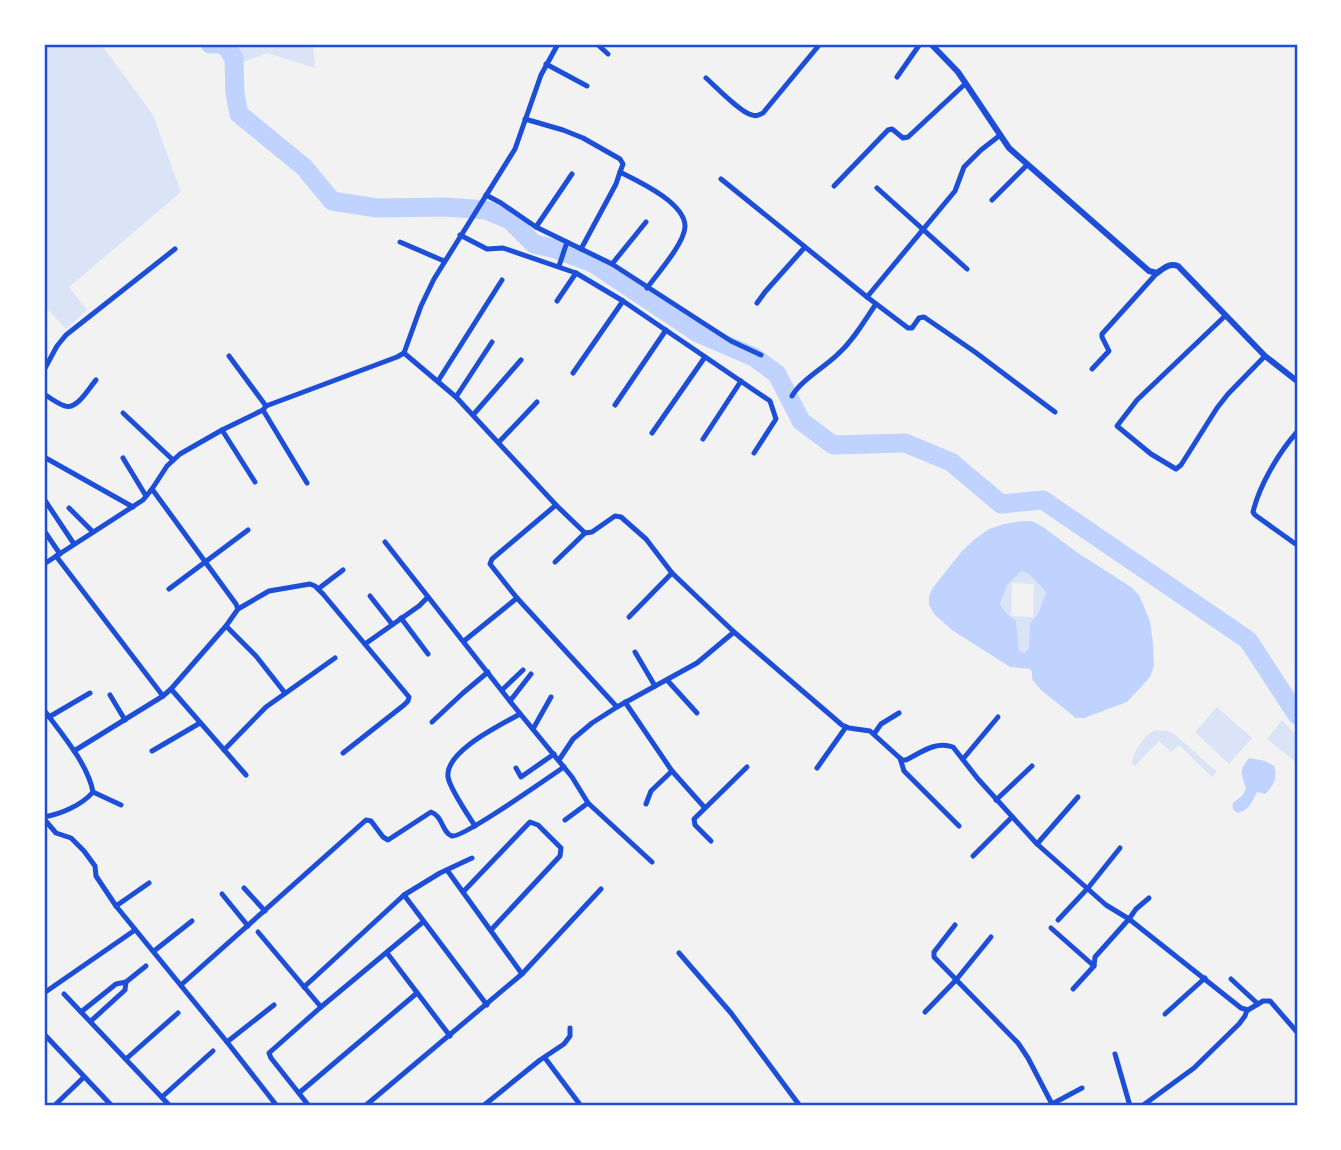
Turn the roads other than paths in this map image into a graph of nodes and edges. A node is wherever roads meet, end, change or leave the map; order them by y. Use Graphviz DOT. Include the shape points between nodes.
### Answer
graph roads {
  1 [pos="597,44"];
  2 [pos="820,44"];
  3 [pos="920,44"];
  4 [pos="931,44"];
  5 [pos="556,45"];
  6 [pos="608,54"];
  7 [pos="546,64"];
  8 [pos="897,77"];
  9 [pos="706,78"];
  10 [pos="965,84"];
  11 [pos="587,86"];
  12 [pos="525,120"];
  13 [pos="999,136"];
  14 [pos="1027,165"];
  15 [pos="620,172"];
  16 [pos="572,174"];
  17 [pos="721,180"];
  18 [pos="834,186"];
  19 [pos="877,188"];
  20 [pos="484,198"];
  21 [pos="992,200"];
  22 [pos="646,222"];
  23 [pos="536,227"];
  24 [pos="923,229"];
  25 [pos="460,235"];
  26 [pos="400,242"];
  27 [pos="567,244"];
  28 [pos="805,247"];
  29 [pos="581,249"];
  30 [pos="176,250"];
  31 [pos="444,261"];
  32 [pos="612,264"];
  33 [pos="559,266"];
  34 [pos="967,269"];
  35 [pos="576,273"];
  36 [pos="1157,274"];
  37 [pos="502,280"];
  38 [pos="647,288"];
  39 [pos="867,297"];
  40 [pos="557,301"];
  41 [pos="623,301"];
  42 [pos="757,303"];
  43 [pos="876,304"];
  44 [pos="1225,316"];
  45 [pos="666,330"];
  46 [pos="492,342"];
  47 [pos="404,353"];
  48 [pos="761,355"];
  49 [pos="229,356"];
  50 [pos="1265,356"];
  51 [pos="705,357"];
  52 [pos="521,360"];
  53 [pos="1091,369"];
  54 [pos="44,370"];
  55 [pos="573,373"];
  56 [pos="96,380"];
  57 [pos="438,380"];
  58 [pos="741,381"];
  59 [pos="1297,381"];
  60 [pos="44,394"];
  61 [pos="792,396"];
  62 [pos="456,397"];
  63 [pos="537,402"];
  64 [pos="615,404"];
  65 [pos="265,408"];
  66 [pos="1055,412"];
  67 [pos="123,413"];
  68 [pos="473,415"];
  69 [pos="222,430"];
  70 [pos="1297,432"];
  71 [pos="652,433"];
  72 [pos="703,439"];
  73 [pos="499,442"];
  74 [pos="754,453"];
  75 [pos="44,457"];
  76 [pos="123,457"];
  77 [pos="173,460"];
  78 [pos="255,482"];
  79 [pos="307,483"];
  80 [pos="152,489"];
  81 [pos="146,496"];
  82 [pos="44,499"];
  83 [pos="556,505"];
  84 [pos="133,507"];
  85 [pos="69,508"];
  86 [pos="248,530"];
  87 [pos="45,532"];
  88 [pos="93,532"];
  89 [pos="584,533"];
  90 [pos="385,542"];
  91 [pos="74,544"];
  92 [pos="1297,545"];
  93 [pos="58,555"];
  94 [pos="206,562"];
  95 [pos="555,562"];
  96 [pos="44,564"];
  97 [pos="343,570"];
  98 [pos="672,573"];
  99 [pos="169,589"];
  100 [pos="318,589"];
  101 [pos="370,596"];
  102 [pos="428,597"];
  103 [pos="517,598"];
  104 [pos="238,609"];
  105 [pos="629,617"];
  106 [pos="401,618"];
  107 [pos="393,624"];
  108 [pos="226,626"];
  109 [pos="734,632"];
  110 [pos="464,641"];
  111 [pos="365,644"];
  112 [pos="635,652"];
  113 [pos="428,654"];
  114 [pos="335,658"];
  115 [pos="523,670"];
  116 [pos="488,673"];
  117 [pos="531,674"];
  118 [pos="667,680"];
  119 [pos="655,686"];
  120 [pos="171,689"];
  121 [pos="502,690"];
  122 [pos="90,693"];
  123 [pos="285,693"];
  124 [pos="110,695"];
  125 [pos="163,696"];
  126 [pos="551,697"];
  127 [pos="510,701"];
  128 [pos="625,702"];
  129 [pos="617,707"];
  130 [pos="44,710"];
  131 [pos="520,713"];
  132 [pos="697,713"];
  133 [pos="899,713"];
  134 [pos="49,717"];
  135 [pos="998,717"];
  136 [pos="125,720"];
  137 [pos="432,722"];
  138 [pos="200,723"];
  139 [pos="846,727"];
  140 [pos="533,729"];
  141 [pos="874,734"];
  142 [pos="224,750"];
  143 [pos="74,751"];
  144 [pos="152,751"];
  145 [pos="343,753"];
  146 [pos="554,754"];
  147 [pos="901,758"];
  148 [pos="963,759"];
  149 [pos="559,760"];
  150 [pos="1032,766"];
  151 [pos="564,767"];
  152 [pos="747,767"];
  153 [pos="516,768"];
  154 [pos="817,768"];
  155 [pos="672,771"];
  156 [pos="246,775"];
  157 [pos="93,792"];
  158 [pos="1078,797"];
  159 [pos="996,800"];
  160 [pos="587,803"];
  161 [pos="646,804"];
  162 [pos="121,805"];
  163 [pos="705,808"];
  164 [pos="1012,817"];
  165 [pos="44,818"];
  166 [pos="565,820"];
  167 [pos="475,826"];
  168 [pos="959,826"];
  169 [pos="711,841"];
  170 [pos="1037,844"];
  171 [pos="1120,848"];
  172 [pos="973,856"];
  173 [pos="472,859"];
  174 [pos="652,862"];
  175 [pos="447,870"];
  176 [pos="149,883"];
  177 [pos="244,888"];
  178 [pos="1088,888"];
  179 [pos="601,889"];
  180 [pos="463,892"];
  181 [pos="222,894"];
  182 [pos="404,895"];
  183 [pos="1149,898"];
  184 [pos="116,906"];
  185 [pos="264,911"];
  186 [pos="1129,919"];
  187 [pos="1058,920"];
  188 [pos="192,921"];
  189 [pos="423,922"];
  190 [pos="955,925"];
  191 [pos="248,926"];
  192 [pos="1051,928"];
  193 [pos="135,930"];
  194 [pos="491,930"];
  195 [pos="258,932"];
  196 [pos="991,937"];
  197 [pos="154,951"];
  198 [pos="387,953"];
  199 [pos="679,953"];
  200 [pos="146,966"];
  201 [pos="1094,966"];
  202 [pos="522,974"];
  203 [pos="1205,978"];
  204 [pos="1231,978"];
  205 [pos="956,980"];
  206 [pos="126,982"];
  207 [pos="181,985"];
  208 [pos="304,988"];
  209 [pos="1073,989"];
  210 [pos="44,993"];
  211 [pos="417,993"];
  212 [pos="64,994"];
  213 [pos="1258,1004"];
  214 [pos="274,1005"];
  215 [pos="487,1005"];
  216 [pos="321,1007"];
  217 [pos="1247,1010"];
  218 [pos="81,1012"];
  219 [pos="925,1012"];
  220 [pos="178,1013"];
  221 [pos="1165,1014"];
  222 [pos="90,1021"];
  223 [pos="570,1028"];
  224 [pos="1297,1032"];
  225 [pos="44,1034"];
  226 [pos="450,1036"];
  227 [pos="227,1042"];
  228 [pos="213,1051"];
  229 [pos="1115,1054"];
  230 [pos="544,1058"];
  231 [pos="126,1059"];
  232 [pos="84,1077"];
  233 [pos="1082,1088"];
  234 [pos="299,1093"];
  235 [pos="162,1097"];
  236 [pos="1053,1105"];
  237 [pos="54,1106"];
  238 [pos="112,1106"];
  239 [pos="170,1106"];
  240 [pos="276,1106"];
  241 [pos="309,1106"];
  242 [pos="365,1106"];
  243 [pos="483,1106"];
  244 [pos="581,1106"];
  245 [pos="800,1106"];
  246 [pos="1130,1106"];
  247 [pos="1142,1106"];
  1 -- 6 [label="street"];
  2 -- 9 [label="street" via="758,116 744,111"];
  3 -- 8 [label="street"];
  4 -- 10 [label="street"];
  5 -- 7 [label="street"];
  7 -- 11 [label="street"];
  7 -- 12 [label="street"];
  10 -- 13 [label="street"];
  10 -- 18 [label="street" via="906,138 890,129"];
  12 -- 15 [label="street" via="571,133 620,159"];
  12 -- 20 [label="street" via="519,142"];
  13 -- 14 [label="street"];
  13 -- 24 [label="street" via="964,167 955,191"];
  14 -- 21 [label="street"];
  14 -- 36 [label="street"];
  15 -- 29 [label="street"];
  15 -- 38 [label="street" via="656,190 676,208 685,227"];
  16 -- 23 [label="street"];
  17 -- 28 [label="street"];
  19 -- 24 [label="street"];
  20 -- 23 [label="street" via="501,203"];
  20 -- 25 [label="street"];
  22 -- 32 [label="street"];
  23 -- 27 [label="street"];
  24 -- 34 [label="street"];
  24 -- 39 [label="street"];
  25 -- 31 [label="street"];
  25 -- 33 [label="street" via="487,249 503,248"];
  26 -- 31 [label="street"];
  27 -- 29 [label="street"];
  27 -- 33 [label="street"];
  28 -- 39 [label="street"];
  28 -- 42 [label="street"];
  29 -- 32 [label="street"];
  30 -- 54 [label="street" via="66,335"];
  31 -- 47 [label="street"];
  32 -- 38 [label="street"];
  33 -- 35 [label="street"];
  35 -- 40 [label="street"];
  35 -- 41 [label="street"];
  36 -- 44 [label="street" via="1167,266 1178,267"];
  36 -- 53 [label="street" via="1102,334 1110,351"];
  37 -- 57 [label="street"];
  38 -- 48 [label="street"];
  39 -- 43 [label="street"];
  41 -- 45 [label="street"];
  41 -- 55 [label="street"];
  43 -- 61 [label="street" via="847,346"];
  43 -- 66 [label="street" via="910,328 924,317"];
  44 -- 50 [label="street"];
  44 -- 50 [label="street" via="1137,400 1117,426 1177,468 1217,408"];
  45 -- 51 [label="street"];
  45 -- 64 [label="street"];
  46 -- 62 [label="street"];
  47 -- 57 [label="street"];
  47 -- 65 [label="street"];
  49 -- 65 [label="street"];
  50 -- 59 [label="street"];
  51 -- 58 [label="street"];
  51 -- 71 [label="street"];
  52 -- 68 [label="street"];
  56 -- 60 [label="street" via="71,407"];
  57 -- 62 [label="street"];
  58 -- 72 [label="street"];
  58 -- 74 [label="street" via="770,401 776,419"];
  62 -- 68 [label="street"];
  63 -- 73 [label="street"];
  65 -- 69 [label="street"];
  65 -- 79 [label="street"];
  67 -- 77 [label="street"];
  68 -- 73 [label="street"];
  69 -- 77 [label="street"];
  69 -- 78 [label="street"];
  70 -- 92 [label="street" via="1272,466 1253,512"];
  73 -- 83 [label="street"];
  75 -- 84 [label="street"];
  76 -- 81 [label="street"];
  77 -- 80 [label="street"];
  80 -- 81 [label="street"];
  80 -- 94 [label="street"];
  81 -- 84 [label="street"];
  82 -- 91 [label="street"];
  83 -- 89 [label="street"];
  83 -- 103 [label="street" via="490,562"];
  84 -- 88 [label="street"];
  85 -- 88 [label="street"];
  86 -- 94 [label="street"];
  87 -- 93 [label="street"];
  88 -- 91 [label="street"];
  89 -- 95 [label="street"];
  89 -- 98 [label="street" via="621,517"];
  90 -- 102 [label="street"];
  91 -- 93 [label="street"];
  93 -- 96 [label="street"];
  93 -- 125 [label="street"];
  94 -- 99 [label="street"];
  94 -- 104 [label="street"];
  97 -- 100 [label="street"];
  98 -- 105 [label="street"];
  98 -- 109 [label="street"];
  100 -- 104 [label="street" via="310,584 269,591"];
  100 -- 111 [label="street"];
  101 -- 107 [label="street"];
  102 -- 106 [label="street"];
  102 -- 110 [label="street"];
  103 -- 110 [label="street"];
  103 -- 129 [label="street"];
  104 -- 108 [label="street"];
  106 -- 107 [label="street"];
  106 -- 113 [label="street"];
  107 -- 111 [label="street"];
  108 -- 120 [label="street"];
  108 -- 123 [label="street"];
  109 -- 118 [label="street"];
  109 -- 139 [label="street"];
  110 -- 116 [label="street"];
  111 -- 145 [label="street" via="409,697"];
  112 -- 119 [label="street"];
  114 -- 123 [label="street"];
  115 -- 121 [label="street"];
  116 -- 121 [label="street"];
  116 -- 137 [label="street"];
  117 -- 127 [label="street"];
  118 -- 119 [label="street"];
  118 -- 132 [label="street"];
  119 -- 128 [label="street"];
  120 -- 125 [label="street"];
  120 -- 138 [label="street"];
  121 -- 127 [label="street"];
  122 -- 134 [label="street"];
  123 -- 142 [label="street"];
  124 -- 136 [label="street"];
  125 -- 136 [label="street"];
  126 -- 140 [label="street"];
  127 -- 131 [label="street"];
  128 -- 129 [label="street"];
  128 -- 155 [label="street"];
  129 -- 149 [label="street" via="573,739"];
  130 -- 134 [label="street"];
  131 -- 140 [label="street"];
  131 -- 167 [label="street" via="463,748 449,770 450,783"];
  133 -- 141 [label="street"];
  134 -- 143 [label="street"];
  135 -- 148 [label="street"];
  136 -- 143 [label="street"];
  138 -- 142 [label="street"];
  138 -- 144 [label="street"];
  139 -- 141 [label="street"];
  139 -- 154 [label="street"];
  140 -- 146 [label="street"];
  141 -- 147 [label="street"];
  142 -- 156 [label="street"];
  143 -- 157 [label="street"];
  146 -- 149 [label="street"];
  146 -- 153 [label="street" via="521,776"];
  147 -- 148 [label="street" via="906,760 940,744 953,747"];
  147 -- 168 [label="street" via="904,771"];
  148 -- 159 [label="street"];
  149 -- 151 [label="street"];
  150 -- 159 [label="street"];
  151 -- 160 [label="street"];
  151 -- 167 [label="street"];
  152 -- 163 [label="street"];
  155 -- 161 [label="street" via="650,791"];
  155 -- 163 [label="street"];
  157 -- 162 [label="street"];
  157 -- 165 [label="street"];
  158 -- 170 [label="street"];
  159 -- 164 [label="street"];
  160 -- 166 [label="street"];
  160 -- 174 [label="street"];
  163 -- 169 [label="street" via="694,823"];
  164 -- 170 [label="street"];
  164 -- 172 [label="street"];
  165 -- 184 [label="street" via="56,833 71,838 84,851"];
  167 -- 185 [label="street" via="450,835 432,812 388,840 366,820"];
  170 -- 178 [label="street"];
  171 -- 178 [label="street"];
  173 -- 175 [label="street"];
  175 -- 180 [label="street"];
  175 -- 182 [label="street"];
  176 -- 184 [label="street"];
  177 -- 185 [label="street"];
  178 -- 186 [label="street"];
  178 -- 187 [label="street"];
  179 -- 202 [label="street"];
  180 -- 194 [label="street"];
  180 -- 194 [label="street" via="530,822 561,848 560,856"];
  181 -- 191 [label="street"];
  182 -- 189 [label="street"];
  182 -- 208 [label="street"];
  183 -- 186 [label="street"];
  184 -- 193 [label="street"];
  185 -- 191 [label="street"];
  186 -- 201 [label="street" via="1096,957"];
  186 -- 203 [label="street"];
  188 -- 197 [label="street"];
  189 -- 198 [label="street"];
  189 -- 215 [label="street"];
  190 -- 205 [label="street" via="933,955"];
  191 -- 207 [label="street"];
  192 -- 201 [label="street"];
  193 -- 197 [label="street"];
  193 -- 210 [label="street"];
  194 -- 202 [label="street"];
  195 -- 208 [label="street"];
  196 -- 205 [label="street"];
  197 -- 207 [label="street"];
  198 -- 211 [label="street"];
  198 -- 216 [label="street"];
  199 -- 245 [label="street" via="731,1013"];
  200 -- 206 [label="street"];
  201 -- 209 [label="street"];
  202 -- 215 [label="street"];
  203 -- 217 [label="street"];
  203 -- 221 [label="street"];
  204 -- 213 [label="street"];
  205 -- 219 [label="street"];
  205 -- 236 [label="street" via="1024,1052"];
  206 -- 218 [label="street" via="116,984"];
  206 -- 222 [label="street" via="125,990"];
  207 -- 227 [label="street"];
  208 -- 216 [label="street"];
  211 -- 226 [label="street"];
  211 -- 234 [label="street"];
  212 -- 218 [label="street"];
  213 -- 217 [label="street"];
  213 -- 224 [label="street" via="1273,1003"];
  214 -- 227 [label="street"];
  215 -- 226 [label="street"];
  216 -- 234 [label="street" via="269,1053"];
  217 -- 247 [label="street" via="1239,1024 1194,1068"];
  218 -- 222 [label="street"];
  220 -- 231 [label="street"];
  222 -- 231 [label="street"];
  223 -- 230 [label="street" via="569,1038"];
  225 -- 232 [label="street"];
  226 -- 242 [label="street"];
  227 -- 240 [label="street"];
  228 -- 235 [label="street"];
  229 -- 246 [label="street"];
  230 -- 243 [label="street"];
  230 -- 244 [label="street"];
  231 -- 235 [label="street"];
  232 -- 237 [label="street"];
  232 -- 238 [label="street"];
  233 -- 236 [label="street"];
  234 -- 241 [label="street"];
  235 -- 239 [label="street"];
}
